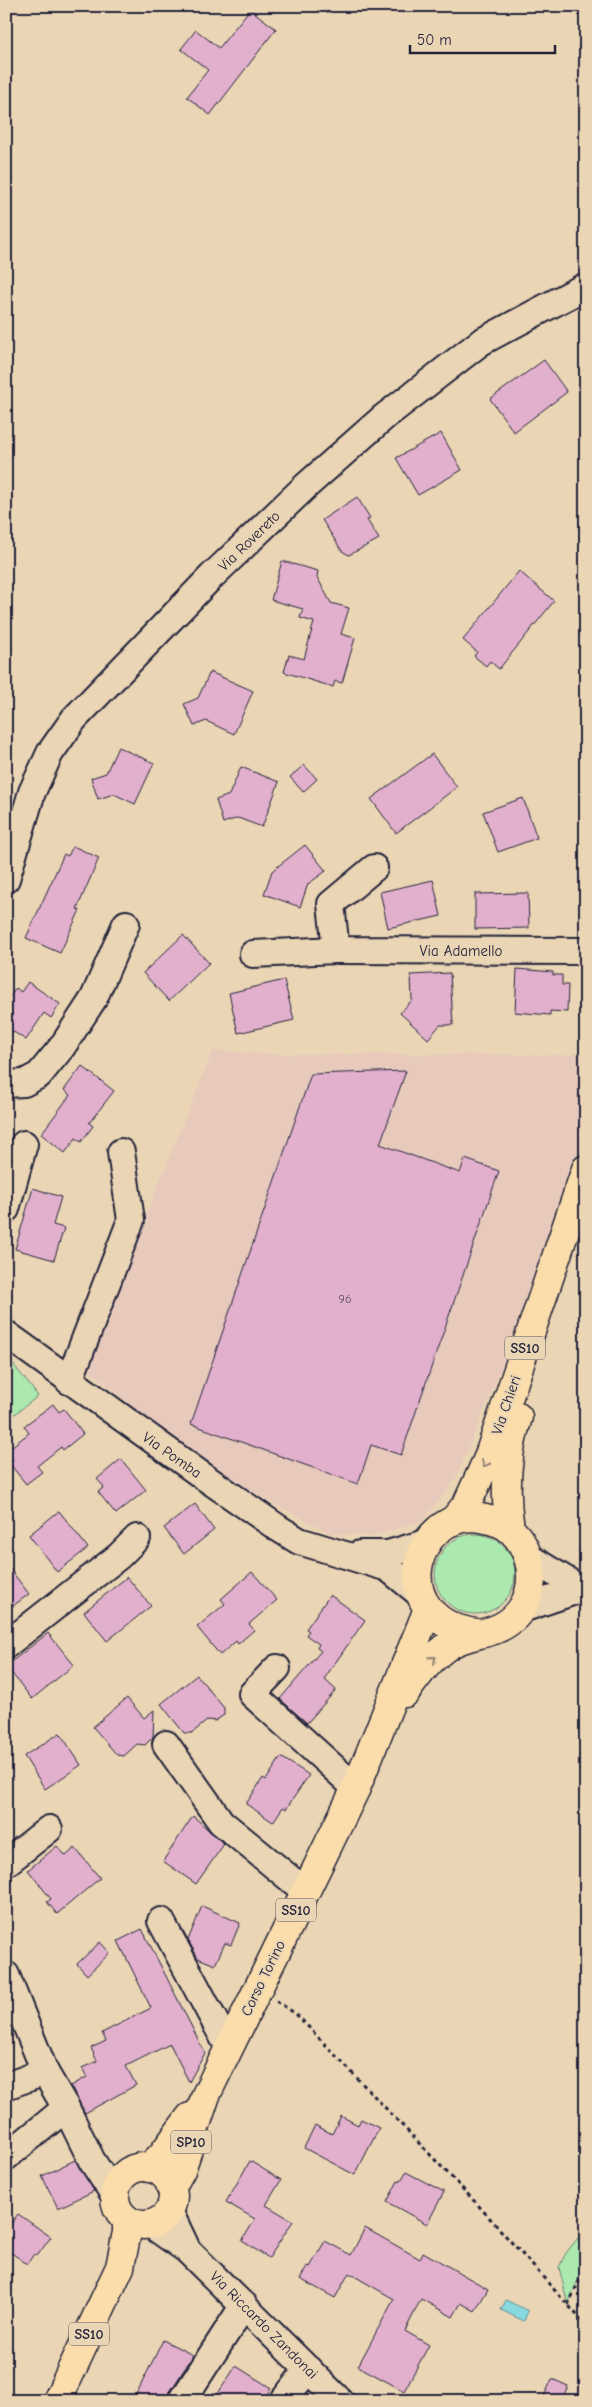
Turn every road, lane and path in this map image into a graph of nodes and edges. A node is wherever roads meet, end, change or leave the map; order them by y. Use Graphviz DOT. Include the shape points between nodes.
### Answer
graph roads {
  1 [pos="586,286"];
  2 [pos="374,868"];
  3 [pos="6,879"];
  4 [pos="126,924"];
  5 [pos="583,940"];
  6 [pos="336,950"];
  7 [pos="253,954"];
  8 [pos="6,1084"];
  9 [pos="24,1144"];
  10 [pos="121,1152"];
  11 [pos="586,1169"];
  12 [pos="6,1209"];
  13 [pos="586,1214"];
  14 [pos="6,1334"];
  15 [pos="69,1381"];
  16 [pos="453,1521"];
  17 [pos="510,1529"];
  18 [pos="136,1538"];
  19 [pos="426,1543"];
  20 [pos="349,1554"];
  21 [pos="530,1558"];
  22 [pos="424,1601"];
  23 [pos="522,1609"];
  24 [pos="476,1633"];
  25 [pos="6,1644"];
  26 [pos="277,1668"];
  27 [pos="382,1725"];
  28 [pos="166,1744"];
  29 [pos="356,1788"];
  30 [pos="49,1829"];
  31 [pos="6,1863"];
  32 [pos="305,1891"];
  33 [pos="161,1921"];
  34 [pos="6,1975"];
  35 [pos="257,1989"];
  36 [pos="229,2048"];
  37 [pos="45,2072"];
  38 [pos="6,2086"];
  39 [pos="206,2094"];
  40 [pos="66,2108"];
  41 [pos="6,2157"];
  42 [pos="137,2202"];
  43 [pos="586,2267"];
  44 [pos="244,2305"];
  45 [pos="568,2305"];
  46 [pos="586,2325"];
  47 [pos="308,2369"];
  48 [pos="57,2401"];
  49 [pos="182,2401"];
  50 [pos="283,2401"];
  51 [pos="340,2401"];
  1 -- 3 [label="street, Via Rovereto" via="481,342 384,417 212,576 74,719 50,753 32,792"];
  2 -- 6 [label="street" via="331,904"];
  4 -- 8 [label="street" via="94,998 62,1047 39,1074 24,1083"];
  5 -- 6 [label="street, Via Adamello"];
  6 -- 7 [label="street, Via Adamello"];
  9 -- 12 [label="street"];
  10 -- 15 [label="street" via="131,1220"];
  11 -- 16 [label="main road, Via Chieri / SS10, one-way" via="488,1458 467,1504"];
  13 -- 17 [label="main road, Via Chieri / SS10" via="511,1438 505,1498"];
  14 -- 15 [label="street, Via Pomba"];
  15 -- 20 [label="street, Via Pomba" via="300,1541"];
  16 -- 17 [label="main road, Via Chieri / SS10" via="473,1517 492,1520"];
  16 -- 19 [label="main road, Via Chieri / SS10"];
  17 -- 21 [label="main road, Via Chieri / SS10"];
  18 -- 25 [label="street" via="119,1556"];
  19 -- 20 [label="street, Via Pomba" via="388,1554"];
  19 -- 22 [label="main road, Via Chieri / SS10" via="419,1559 417,1576"];
  20 -- 22 [label="street, Via Pomba" via="388,1568"];
  21 -- 23 [label="main road, Via Chieri / SS10" via="533,1576 530,1593"];
  21 -- 23 [label="street" via="581,1589"];
  22 -- 24 [label="main road, Via Chieri / SS10" via="441,1622 458,1631"];
  22 -- 27 [label="main road, Via Chieri"];
  23 -- 24 [label="main road, Via Chieri / SS10" via="510,1622 494,1630"];
  27 -- 24 [label="main road, Via Chieri, one-way" via="422,1669 451,1644"];
  26 -- 29 [label="street" via="252,1694"];
  27 -- 29 [label="main road, Corso Torino / SS10"];
  28 -- 32 [label="street" via="221,1822"];
  29 -- 32 [label="main road, Corso Torino / SS10"];
  30 -- 31 [label="street"];
  32 -- 35 [label="main road, Corso Torino / SS10"];
  33 -- 36 [label="street"];
  34 -- 37 [label="street"];
  35 -- 36 [label="main road, Corso Torino / SS10"];
  35 -- 45 [label="path" via="296,2014 478,2205"];
  36 -- 39 [label="main road, Corso Torino / SS10"];
  37 -- 38 [label="street"];
  37 -- 40 [label="street"];
  39 -- 42 [label="main road, Corso Torino / SP10" via="181,2170"];
  39 -- 42 [label="main road, Corso Torino / SP10" via="162,2155 149,2168 135,2169"];
  40 -- 41 [label="street"];
  40 -- 42 [label="street"];
  42 -- 44 [label="street, Via Riccardo Zandonai"];
  42 -- 48 [label="main road, Corso Torino / SS10" via="134,2252 120,2267"];
  43 -- 45 [label="path"];
  44 -- 47 [label="street, Via Riccardo Zandonai"];
  44 -- 49 [label="street"];
  45 -- 46 [label="path"];
  47 -- 50 [label="street"];
  47 -- 51 [label="street, Via Riccardo Zandonai"];
}
